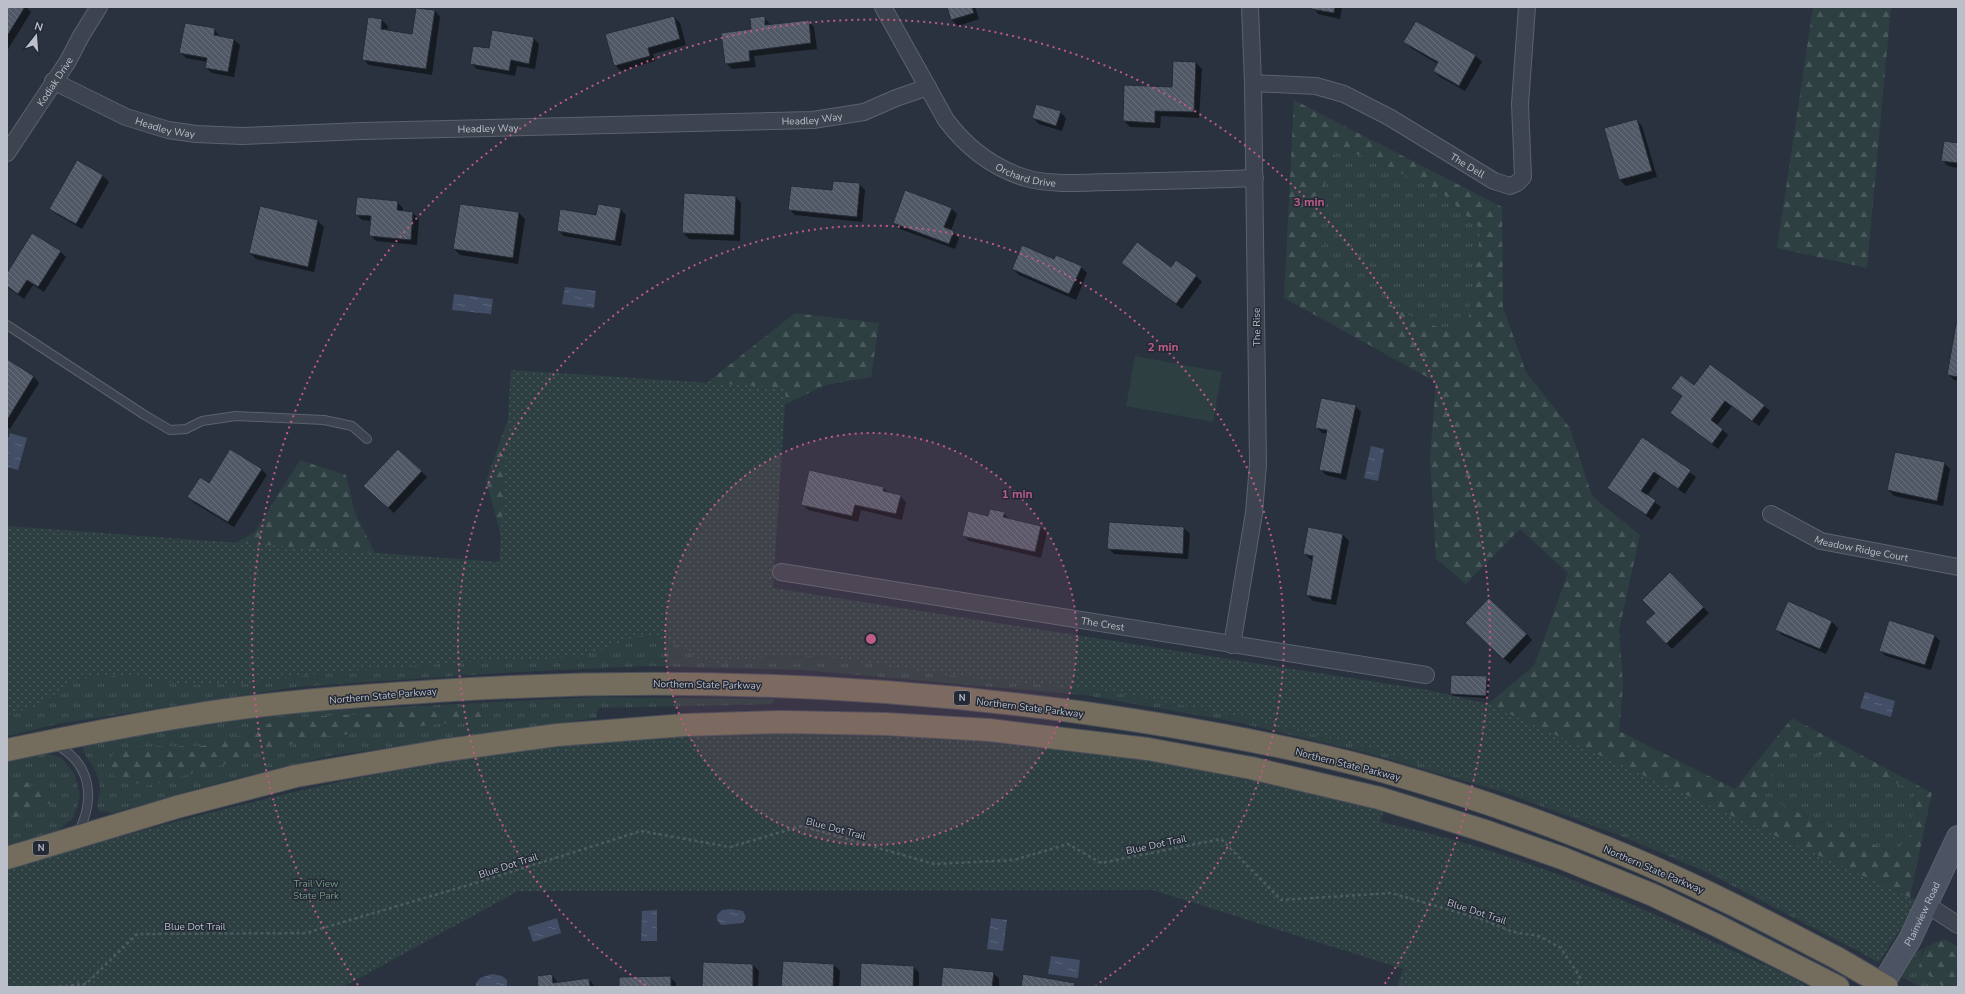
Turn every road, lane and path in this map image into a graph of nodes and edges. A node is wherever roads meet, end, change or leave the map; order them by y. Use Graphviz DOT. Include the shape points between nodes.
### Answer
graph roads {
  1 [pos="99,7"];
  2 [pos="883,7"];
  3 [pos="1250,7"];
  4 [pos="1527,7"];
  5 [pos="53,82"];
  6 [pos="1253,83"];
  7 [pos="928,87"];
  8 [pos="7,153"];
  9 [pos="1255,178"];
  10 [pos="7,325"];
  11 [pos="367,439"];
  12 [pos="1770,514"];
  13 [pos="1958,567"];
  14 [pos="781,572"];
  15 [pos="1232,645"];
  16 [pos="1426,675"];
  17 [pos="46,741"];
  18 [pos="7,750"];
  19 [pos="75,837"];
  20 [pos="1958,837"];
  21 [pos="7,858"];
  22 [pos="1926,904"];
  23 [pos="1958,925"];
  24 [pos="1834,984"];
  25 [pos="53,987"];
  26 [pos="1576,987"];
  27 [pos="1881,987"];
  28 [pos="1887,987"];
  1 -- 5 [label="street, Kodiak Drive"];
  2 -- 7 [label="street, Orchard Drive"];
  3 -- 6 [label="street, The Rise"];
  4 -- 6 [label="street, The Dell" via="1520,104 1523,177 1510,186 1494,181 1389,117 1344,94 1316,86"];
  5 -- 7 [label="street, Headley Way" via="126,117 168,130 242,136 813,120 864,112"];
  5 -- 8 [label="street, Kodiak Drive"];
  6 -- 9 [label="street, The Rise"];
  7 -- 9 [label="street, Orchard Drive" via="946,120 973,151 1001,168 1027,178 1065,183"];
  9 -- 15 [label="street, The Rise" via="1258,464 1254,513"];
  10 -- 11 [label="lane" via="170,430 186,429 202,421 236,416 324,420 352,426"];
  12 -- 13 [label="street, Meadow Ridge Court" via="1821,541"];
  14 -- 15 [label="street, The Crest"];
  15 -- 16 [label="street, The Crest"];
  17 -- 18 [label="highway, Northern State Parkway / N"];
  17 -- 19 [label="lane" via="68,752 88,782 87,809"];
  17 -- 28 [label="highway, Northern State Parkway / N, bridge" via="198,714 362,696 510,686 698,682 786,685 935,695 1024,705 1166,725 1275,746 1376,770 1487,804 1634,859 1733,904 1838,958"];
  19 -- 21 [label="highway, N"];
  19 -- 24 [label="highway, N" via="296,776 440,751 557,735 685,725 781,722 989,730 1148,749 1251,768 1379,798 1562,858 1653,895"];
  20 -- 22 [label="main road, Plainview Road"];
  22 -- 23 [label="street"];
  22 -- 27 [label="main road, Plainview Road" via="1910,938"];
  25 -- 26 [label="path, Blue Dot Trail" via="86,984 137,934 306,933 641,831 730,847 802,826 934,864 1014,860 1068,844 1101,863 1221,839 1281,900 1390,893 1481,919 1513,932 1539,936 1561,948 1580,977"];
}
